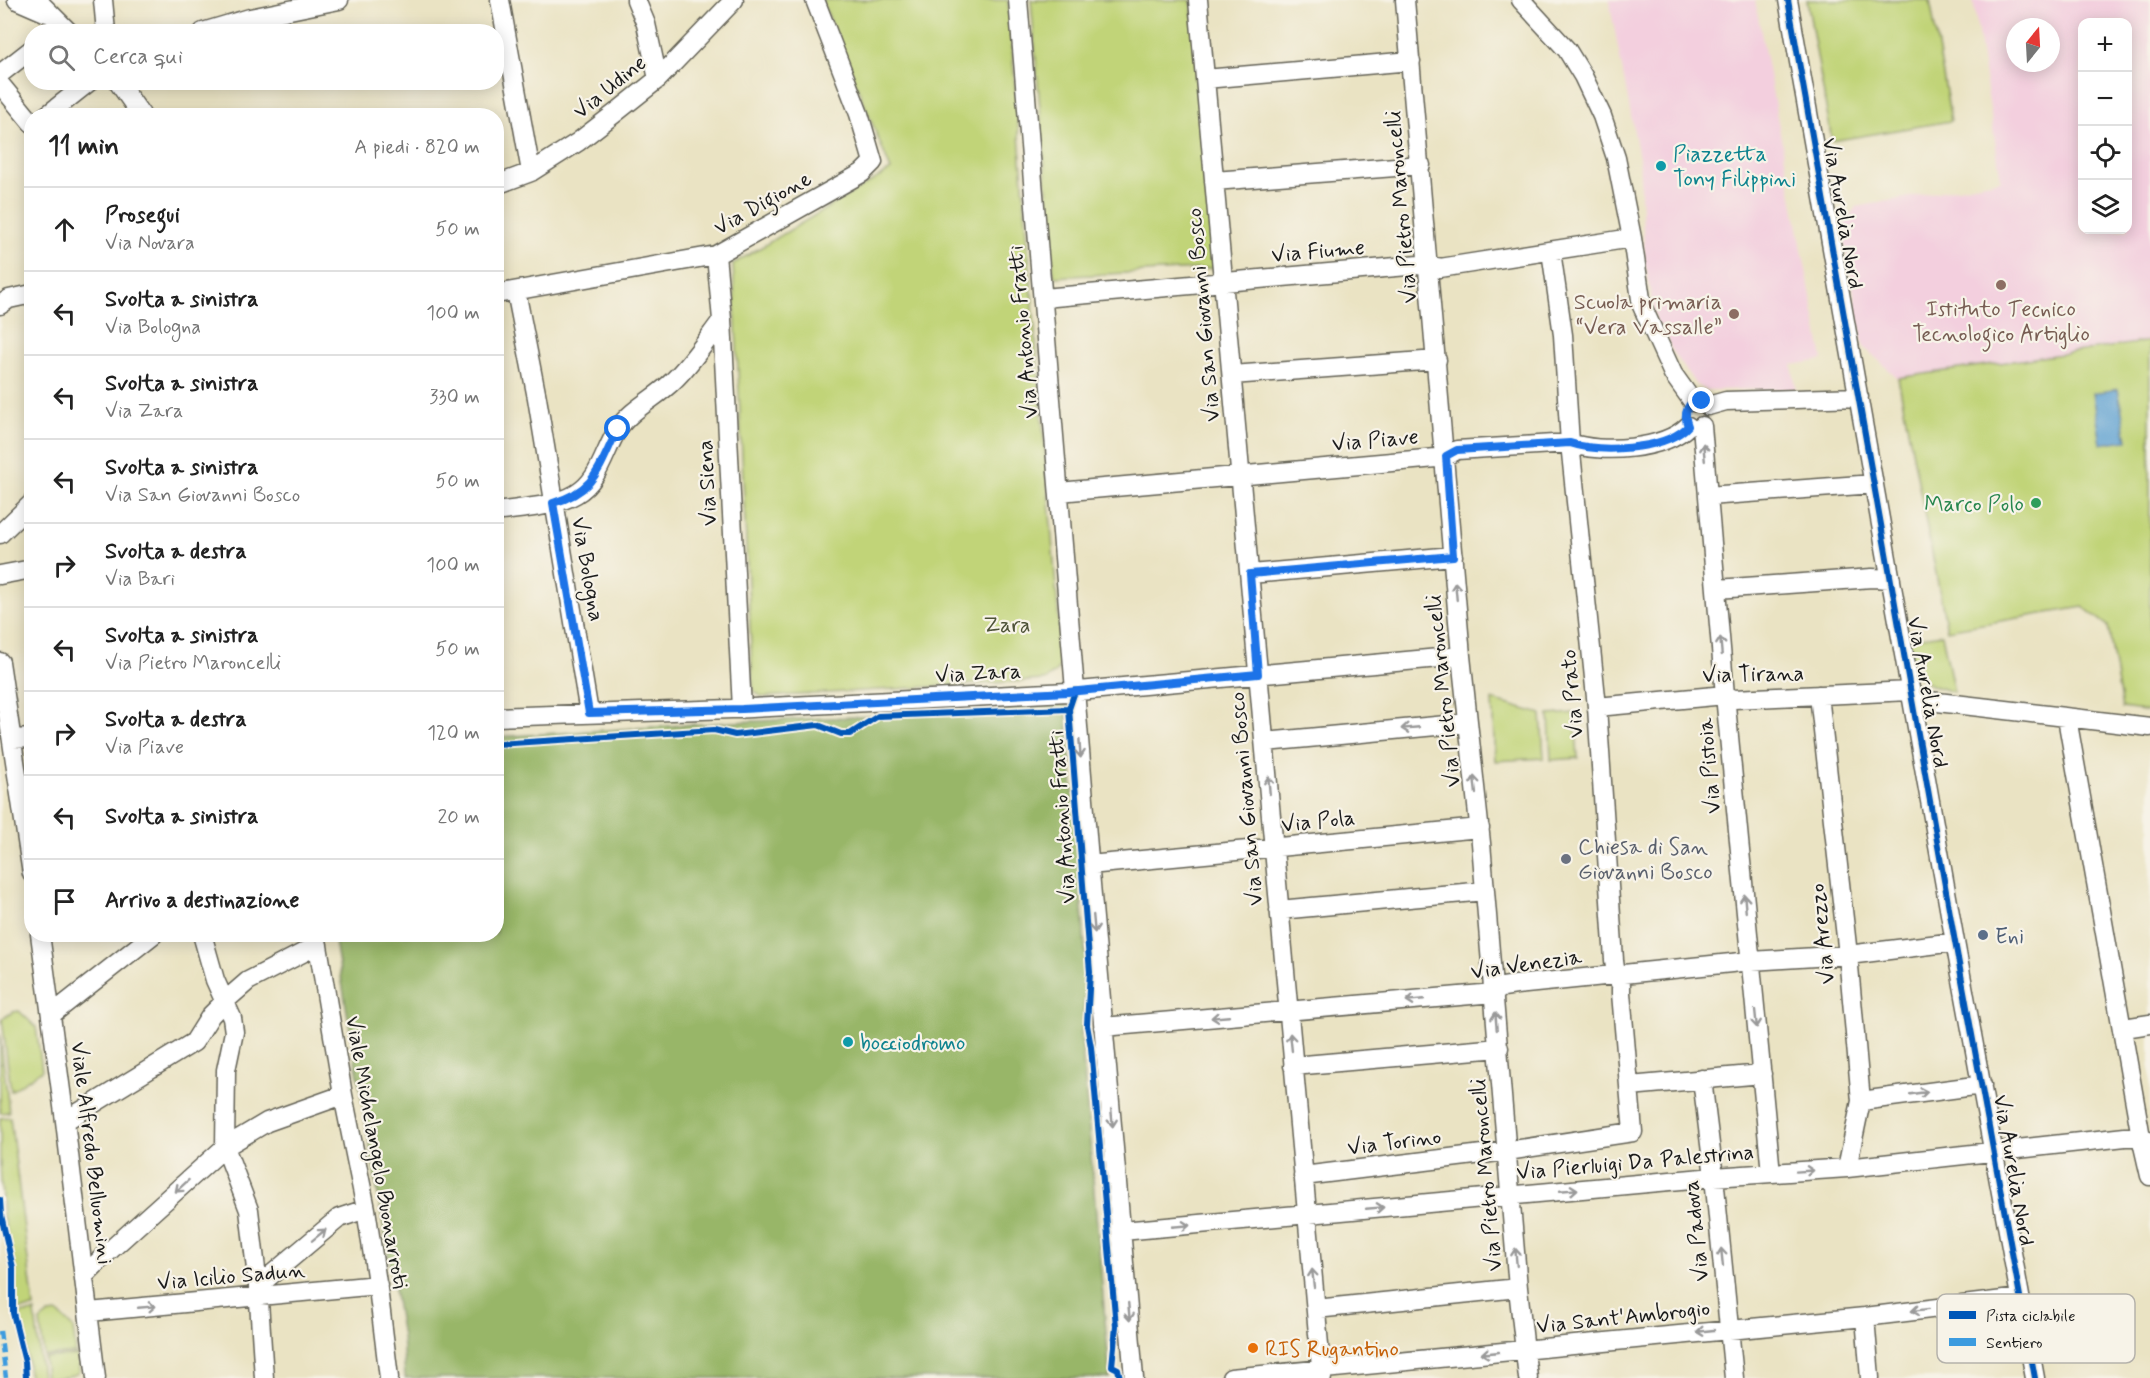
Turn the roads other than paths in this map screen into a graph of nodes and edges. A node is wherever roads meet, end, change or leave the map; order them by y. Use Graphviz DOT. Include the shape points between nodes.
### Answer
graph roads {
  1 [pos="17,0"];
  2 [pos="37,0"];
  3 [pos="103,0"];
  4 [pos="339,0"];
  5 [pos="500,0"];
  6 [pos="636,0"];
  7 [pos="734,0"];
  8 [pos="815,0"];
  9 [pos="1018,0"];
  10 [pos="1198,0"];
  11 [pos="1405,0"];
  12 [pos="1521,0"];
  13 [pos="1787,4"];
  14 [pos="57,24"];
  15 [pos="58,24"];
  16 [pos="105,24"];
  17 [pos="230,24"];
  18 [pos="24,55"];
  19 [pos="1411,61"];
  20 [pos="0,74"];
  21 [pos="658,79"];
  22 [pos="1205,79"];
  23 [pos="79,90"];
  24 [pos="123,90"];
  25 [pos="3,93"];
  26 [pos="56,108"];
  27 [pos="136,108"];
  28 [pos="24,115"];
  29 [pos="1421,165"];
  30 [pos="531,172"];
  31 [pos="1214,181"];
  32 [pos="504,182"];
  33 [pos="1632,238"];
  34 [pos="1551,251"];
  35 [pos="716,255"];
  36 [pos="1429,265"];
  37 [pos="1224,282"];
  38 [pos="516,291"];
  39 [pos="504,293"];
  40 [pos="24,295"];
  41 [pos="1043,298"];
  42 [pos="0,305"];
  43 [pos="722,320"];
  44 [pos="1437,360"];
  45 [pos="1232,375"];
  46 [pos="1859,397"];
  47 [pos="1700,404"];
  48 [pos="1695,426"];
  49 [pos="1570,443"];
  50 [pos="1446,456"];
  51 [pos="1240,476"];
  52 [pos="1874,484"];
  53 [pos="1059,492"];
  54 [pos="1708,496"];
  55 [pos="553,503"];
  56 [pos="24,510"];
  57 [pos="504,511"];
  58 [pos="0,534"];
  59 [pos="1453,556"];
  60 [pos="24,570"];
  61 [pos="1250,574"];
  62 [pos="0,575"];
  63 [pos="1891,579"];
  64 [pos="1717,589"];
  65 [pos="1461,656"];
  66 [pos="0,662"];
  67 [pos="1258,674"];
  68 [pos="1076,691"];
  69 [pos="1725,695"];
  70 [pos="1819,695"];
  71 [pos="1911,695"];
  72 [pos="1597,707"];
  73 [pos="742,709"];
  74 [pos="589,713"];
  75 [pos="504,717"];
  76 [pos="2067,718"];
  77 [pos="1468,723"];
  78 [pos="2150,727"];
  79 [pos="24,738"];
  80 [pos="13,739"];
  81 [pos="1264,742"];
  82 [pos="24,817"];
  83 [pos="1480,828"];
  84 [pos="1275,848"];
  85 [pos="1089,866"];
  86 [pos="1485,891"];
  87 [pos="1279,910"];
  88 [pos="41,942"];
  89 [pos="144,942"];
  90 [pos="204,942"];
  91 [pos="314,942"];
  92 [pos="317,942"];
  93 [pos="1955,942"];
  94 [pos="1848,955"];
  95 [pos="1751,961"];
  96 [pos="1616,975"];
  97 [pos="1494,993"];
  98 [pos="225,1000"];
  99 [pos="1287,1011"];
  100 [pos="51,1015"];
  101 [pos="2150,1024"];
  102 [pos="1103,1027"];
  103 [pos="2124,1028"];
  104 [pos="1499,1048"];
  105 [pos="1293,1066"];
  106 [pos="1762,1074"];
  107 [pos="1702,1079"];
  108 [pos="1982,1085"];
  109 [pos="1630,1086"];
  110 [pos="343,1095"];
  111 [pos="1861,1101"];
  112 [pos="65,1121"];
  113 [pos="1633,1132"];
  114 [pos="2146,1140"];
  115 [pos="225,1147"];
  116 [pos="1507,1151"];
  117 [pos="1994,1152"];
  118 [pos="1847,1168"];
  119 [pos="1771,1173"];
  120 [pos="1303,1176"];
  121 [pos="2150,1176"];
  122 [pos="1714,1178"];
  123 [pos="1510,1196"];
  124 [pos="366,1209"];
  125 [pos="1306,1214"];
  126 [pos="1122,1231"];
  127 [pos="84,1276"];
  128 [pos="378,1285"];
  129 [pos="1518,1288"];
  130 [pos="258,1291"];
  131 [pos="2019,1294"];
  132 [pos="1937,1308"];
  133 [pos="1316,1309"];
  134 [pos="88,1312"];
  135 [pos="1865,1317"];
  136 [pos="1729,1329"];
  137 [pos="1525,1350"];
  138 [pos="2032,1363"];
  139 [pos="1322,1374"];
  140 [pos="96,1378"];
  141 [pos="264,1378"];
  142 [pos="389,1378"];
  143 [pos="1134,1378"];
  144 [pos="1231,1378"];
  145 [pos="1528,1378"];
  146 [pos="1734,1378"];
  147 [pos="1870,1378"];
  148 [pos="2035,1378"];
  1 -- 14 [label="street"];
  2 -- 15 [label="street"];
  3 -- 16 [label="street"];
  4 -- 17 [label="street"];
  5 -- 30 [label="street"];
  6 -- 21 [label="street" via="646,24"];
  7 -- 21 [label="street, Via Udine"];
  8 -- 35 [label="street, Via Digione" via="873,162 862,173"];
  9 -- 41 [label="street, Via Antonio Fratti"];
  10 -- 22 [label="street, Via San Giovanni Bosco"];
  11 -- 19 [label="street, Via Pietro Maroncelli"];
  12 -- 33 [label="street" via="1567,50 1598,106 1614,151"];
  13 -- 46 [label="street, Via Aurelia Nord"];
  18 -- 20 [label="street"];
  19 -- 22 [label="street"];
  19 -- 29 [label="street, Via Pietro Maroncelli"];
  21 -- 30 [label="street, Via Udine" via="578,142"];
  22 -- 31 [label="street, Via San Giovanni Bosco"];
  23 -- 26 [label="street"];
  24 -- 27 [label="street"];
  25 -- 28 [label="street"];
  29 -- 31 [label="street"];
  29 -- 36 [label="street, Via Pietro Maroncelli"];
  30 -- 32 [label="street, Via Udine"];
  31 -- 37 [label="street, Via San Giovanni Bosco"];
  33 -- 34 [label="street, Via Fiume"];
  33 -- 47 [label="street" via="1641,306 1673,374"];
  34 -- 36 [label="street, Via Fiume" via="1440,268"];
  34 -- 49 [label="street, Via Prato" via="1563,335"];
  35 -- 38 [label="street, Via Digione"];
  35 -- 43 [label="street, Via Siena"];
  36 -- 37 [label="street, Via Fiume"];
  36 -- 44 [label="street, Via Pietro Maroncelli"];
  37 -- 41 [label="street, Via Fiume"];
  37 -- 45 [label="street, Via San Giovanni Bosco"];
  38 -- 39 [label="street, Via Digione"];
  38 -- 55 [label="street, Via Bologna"];
  40 -- 42 [label="street" via="9,298"];
  41 -- 53 [label="street, Via Antonio Fratti"];
  43 -- 55 [label="street" via="681,374 618,429 586,486 574,496"];
  43 -- 73 [label="street, Via Siena"];
  44 -- 45 [label="street"];
  44 -- 50 [label="street, Via Pietro Maroncelli"];
  45 -- 51 [label="street, Via San Giovanni Bosco"];
  46 -- 47 [label="street"];
  46 -- 52 [label="street, Via Aurelia Nord"];
  47 -- 48 [label="street, Via Pistoia" via="1686,413"];
  48 -- 49 [label="street, Via Piave" via="1661,443 1584,448"];
  54 -- 48 [label="street, Via Pistoia, one-way"];
  49 -- 50 [label="street, Via Piave" via="1457,450"];
  49 -- 72 [label="street, Via Prato"];
  50 -- 51 [label="street, Via Piave"];
  50 -- 59 [label="street, Via Pietro Maroncelli"];
  51 -- 53 [label="street, Via Piave"];
  51 -- 61 [label="street, Via San Giovanni Bosco"];
  52 -- 54 [label="street"];
  52 -- 63 [label="street, Via Aurelia Nord"];
  53 -- 68 [label="street, Via Antonio Fratti"];
  54 -- 64 [label="street, Via Pistoia"];
  55 -- 57 [label="street"];
  55 -- 74 [label="street, Via Bologna"];
  56 -- 58 [label="street"];
  59 -- 61 [label="street"];
  65 -- 59 [label="street, Via Pietro Maroncelli, one-way"];
  60 -- 62 [label="street"];
  61 -- 67 [label="street, Via San Giovanni Bosco"];
  63 -- 64 [label="street"];
  63 -- 71 [label="street, Via Aurelia Nord"];
  69 -- 64 [label="street, Via Pistoia, one-way"];
  65 -- 67 [label="street, Via Zara"];
  65 -- 77 [label="street, Via Pietro Maroncelli"];
  66 -- 80 [label="street"];
  67 -- 68 [label="street, Via Zara"];
  67 -- 81 [label="street, Via San Giovanni Bosco"];
  68 -- 73 [label="street, Via Zara"];
  68 -- 85 [label="street, Via Antonio Fratti, one-way"];
  69 -- 70 [label="street, Via Tirana" via="1734,699"];
  69 -- 72 [label="street, Via Tirana"];
  95 -- 69 [label="street, Via Pistoia, one-way"];
  70 -- 71 [label="street, Via Tirana"];
  70 -- 94 [label="street, Via Arezzo"];
  71 -- 76 [label="street, Via Tirana"];
  71 -- 93 [label="street, Via Aurelia Nord"];
  72 -- 96 [label="street, Via Prato"];
  73 -- 74 [label="street, Via Zara"];
  74 -- 75 [label="street, Via Zara"];
  76 -- 78 [label="street, Via Tirana"];
  76 -- 103 [label="street"];
  77 -- 81 [label="street, one-way"];
  83 -- 77 [label="street, Via Pietro Maroncelli, one-way"];
  79 -- 80 [label="street"];
  80 -- 82 [label="street"];
  84 -- 81 [label="street, Via San Giovanni Bosco, one-way"];
  83 -- 84 [label="street, Via Pola"];
  83 -- 86 [label="street, Via Pietro Maroncelli"];
  84 -- 85 [label="street, Via Pola"];
  84 -- 87 [label="street, Via San Giovanni Bosco"];
  85 -- 102 [label="street, Via Antonio Fratti, one-way"];
  86 -- 87 [label="street"];
  86 -- 97 [label="street, Via Pietro Maroncelli"];
  87 -- 99 [label="street, Via San Giovanni Bosco"];
  88 -- 100 [label="street, Viale Alfredo Belluomini"];
  89 -- 100 [label="street"];
  90 -- 98 [label="street"];
  91 -- 98 [label="street" via="248,981"];
  92 -- 110 [label="street, Viale Michelangelo Buonarroti"];
  93 -- 94 [label="street, Via Venezia"];
  93 -- 108 [label="street, Via Aurelia Nord"];
  94 -- 95 [label="street, Via Venezia"];
  94 -- 111 [label="street, Via Arezzo"];
  95 -- 96 [label="street, Via Venezia"];
  95 -- 106 [label="street, Via Pistoia, one-way"];
  96 -- 97 [label="street, Via Venezia" via="1503,987"];
  96 -- 109 [label="street, Via Prato" via="1621,985"];
  97 -- 99 [label="street, Via Venezia, one-way"];
  104 -- 97 [label="street, Via Pietro Maroncelli, one-way"];
  98 -- 112 [label="street" via="194,1042"];
  98 -- 115 [label="street" via="234,1032 226,1070"];
  99 -- 102 [label="street, Via Venezia, one-way"];
  105 -- 99 [label="street, Via San Giovanni Bosco, one-way"];
  100 -- 112 [label="street, Viale Alfredo Belluomini"];
  101 -- 103 [label="street"];
  102 -- 126 [label="street, Via Antonio Fratti, one-way"];
  103 -- 114 [label="street"];
  104 -- 105 [label="street"];
  104 -- 116 [label="street, Via Pietro Maroncelli"];
  105 -- 120 [label="street, Via San Giovanni Bosco"];
  106 -- 107 [label="street"];
  106 -- 119 [label="street, Via Pistoia"];
  107 -- 109 [label="street"];
  107 -- 122 [label="street, Via Padova"];
  111 -- 108 [label="street, one-way"];
  108 -- 117 [label="street, Via Aurelia Nord"];
  109 -- 113 [label="street, Via Prato"];
  110 -- 115 [label="street" via="267,1122"];
  110 -- 124 [label="street, Viale Michelangelo Buonarroti"];
  111 -- 118 [label="street, Via Arezzo"];
  112 -- 127 [label="street, Viale Alfredo Belluomini"];
  113 -- 116 [label="street, Via Torino"];
  114 -- 117 [label="street, Via Pierluigi Da Palestrina" via="2125,1137"];
  114 -- 121 [label="street"];
  115 -- 127 [label="street, one-way"];
  115 -- 130 [label="street" via="249,1210"];
  116 -- 120 [label="street, Via Torino"];
  116 -- 123 [label="street, Via Pietro Maroncelli"];
  117 -- 118 [label="street, Via Pierluigi Da Palestrina"];
  117 -- 131 [label="street, Via Aurelia Nord"];
  119 -- 118 [label="street, Via Pierluigi Da Palestrina, one-way"];
  119 -- 122 [label="street, Via Pierluigi Da Palestrina"];
  120 -- 125 [label="street, Via San Giovanni Bosco"];
  123 -- 122 [label="street, Via Pierluigi Da Palestrina, one-way"];
  136 -- 122 [label="street, Via Padova, one-way"];
  125 -- 123 [label="street, Via Pierluigi Da Palestrina, one-way"];
  129 -- 123 [label="street, Via Pietro Maroncelli, one-way"];
  124 -- 128 [label="street, Viale Michelangelo Buonarroti"];
  130 -- 124 [label="street, one-way" via="339,1218"];
  126 -- 125 [label="street, Via Pierluigi Da Palestrina, one-way"];
  133 -- 125 [label="street, Via San Giovanni Bosco, one-way"];
  126 -- 143 [label="street, Via Antonio Fratti, one-way"];
  127 -- 134 [label="street, Viale Alfredo Belluomini"];
  128 -- 130 [label="street, Via Icilio Sadun"];
  128 -- 142 [label="street, Viale Michelangelo Buonarroti"];
  129 -- 133 [label="street"];
  129 -- 137 [label="street, Via Pietro Maroncelli"];
  134 -- 130 [label="street, Via Icilio Sadun, one-way"];
  130 -- 141 [label="street"];
  132 -- 135 [label="street, Via Sant'Ambrogio, one-way"];
  133 -- 139 [label="street, Via San Giovanni Bosco"];
  134 -- 140 [label="street, Viale Alfredo Belluomini"];
  135 -- 136 [label="street, Via Sant'Ambrogio"];
  135 -- 147 [label="street"];
  136 -- 137 [label="street, Via Sant'Ambrogio, one-way"];
  136 -- 146 [label="street, Via Padova"];
  137 -- 139 [label="street, Via Sant'Ambrogio, one-way"];
  137 -- 145 [label="street, Via Pietro Maroncelli"];
  138 -- 148 [label="street, Via Aurelia Nord"];
  139 -- 144 [label="street, Via Sant'Ambrogio"];
}
